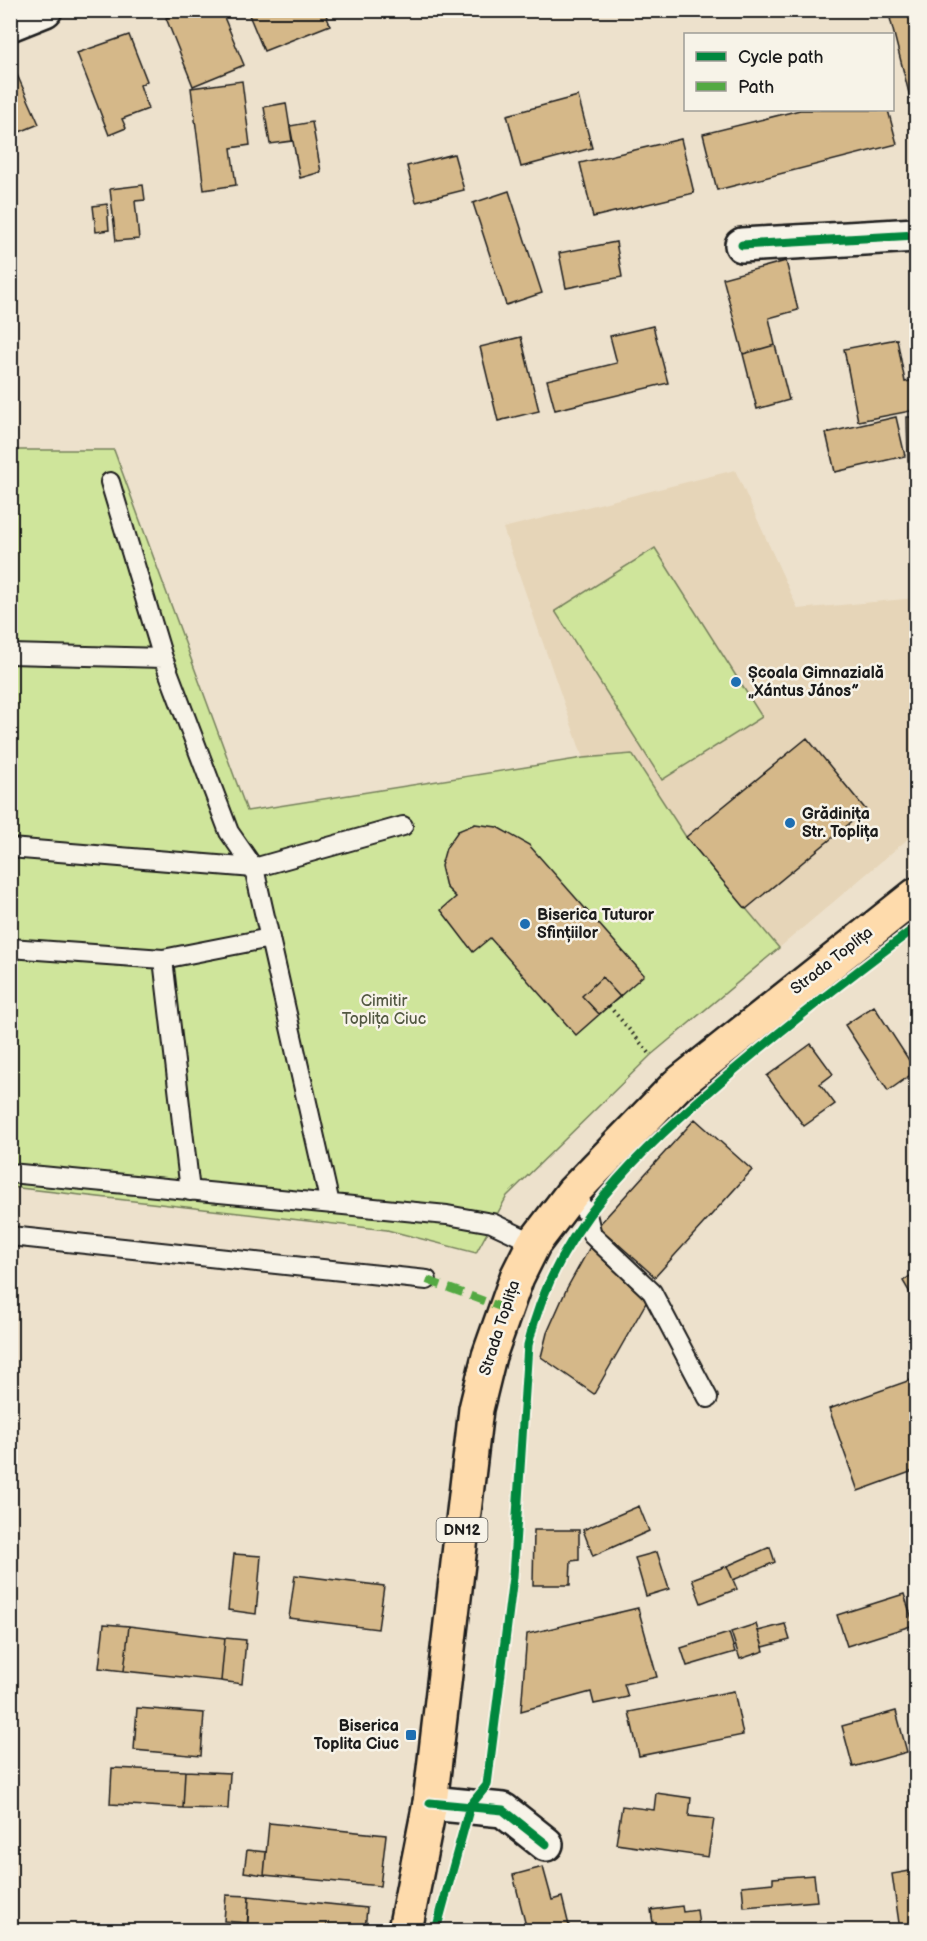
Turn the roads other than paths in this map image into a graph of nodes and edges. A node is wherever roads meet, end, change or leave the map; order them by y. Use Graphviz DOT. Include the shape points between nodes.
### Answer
graph roads {
  1 [pos="45,10"];
  2 [pos="10,24"];
  3 [pos="916,235"];
  4 [pos="742,245"];
  5 [pos="110,482"];
  6 [pos="10,654"];
  7 [pos="162,658"];
  8 [pos="403,826"];
  9 [pos="10,848"];
  10 [pos="254,868"];
  11 [pos="916,895"];
  12 [pos="270,938"];
  13 [pos="10,948"];
  14 [pos="163,959"];
  15 [pos="10,1173"];
  16 [pos="189,1191"];
  17 [pos="573,1192"];
  18 [pos="330,1204"];
  19 [pos="10,1236"];
  20 [pos="534,1243"];
  21 [pos="427,1280"];
  22 [pos="708,1398"];
  23 [pos="430,1803"];
  24 [pos="546,1844"];
  25 [pos="405,1930"];
  1 -- 2 [label="street"];
  3 -- 4 [label="street"];
  5 -- 7 [label="lane"];
  6 -- 7 [label="lane"];
  7 -- 10 [label="lane" via="229,832"];
  8 -- 10 [label="lane"];
  9 -- 10 [label="lane"];
  10 -- 12 [label="lane"];
  11 -- 17 [label="main road, Strada Toplița / DN12" via="677,1085"];
  12 -- 14 [label="lane"];
  12 -- 18 [label="lane"];
  13 -- 14 [label="lane"];
  14 -- 16 [label="lane"];
  15 -- 16 [label="lane"];
  16 -- 18 [label="lane"];
  17 -- 20 [label="main road, Strada Toplița / DN12"];
  17 -- 22 [label="lane" via="587,1214 592,1235 652,1292"];
  18 -- 20 [label="lane" via="492,1223"];
  19 -- 21 [label="lane"];
  20 -- 23 [label="main road, Strada Toplița / DN12" via="517,1277 489,1356 476,1409"];
  23 -- 24 [label="street" via="503,1810"];
  23 -- 25 [label="main road, Strada Toplița / DN12"];
}
